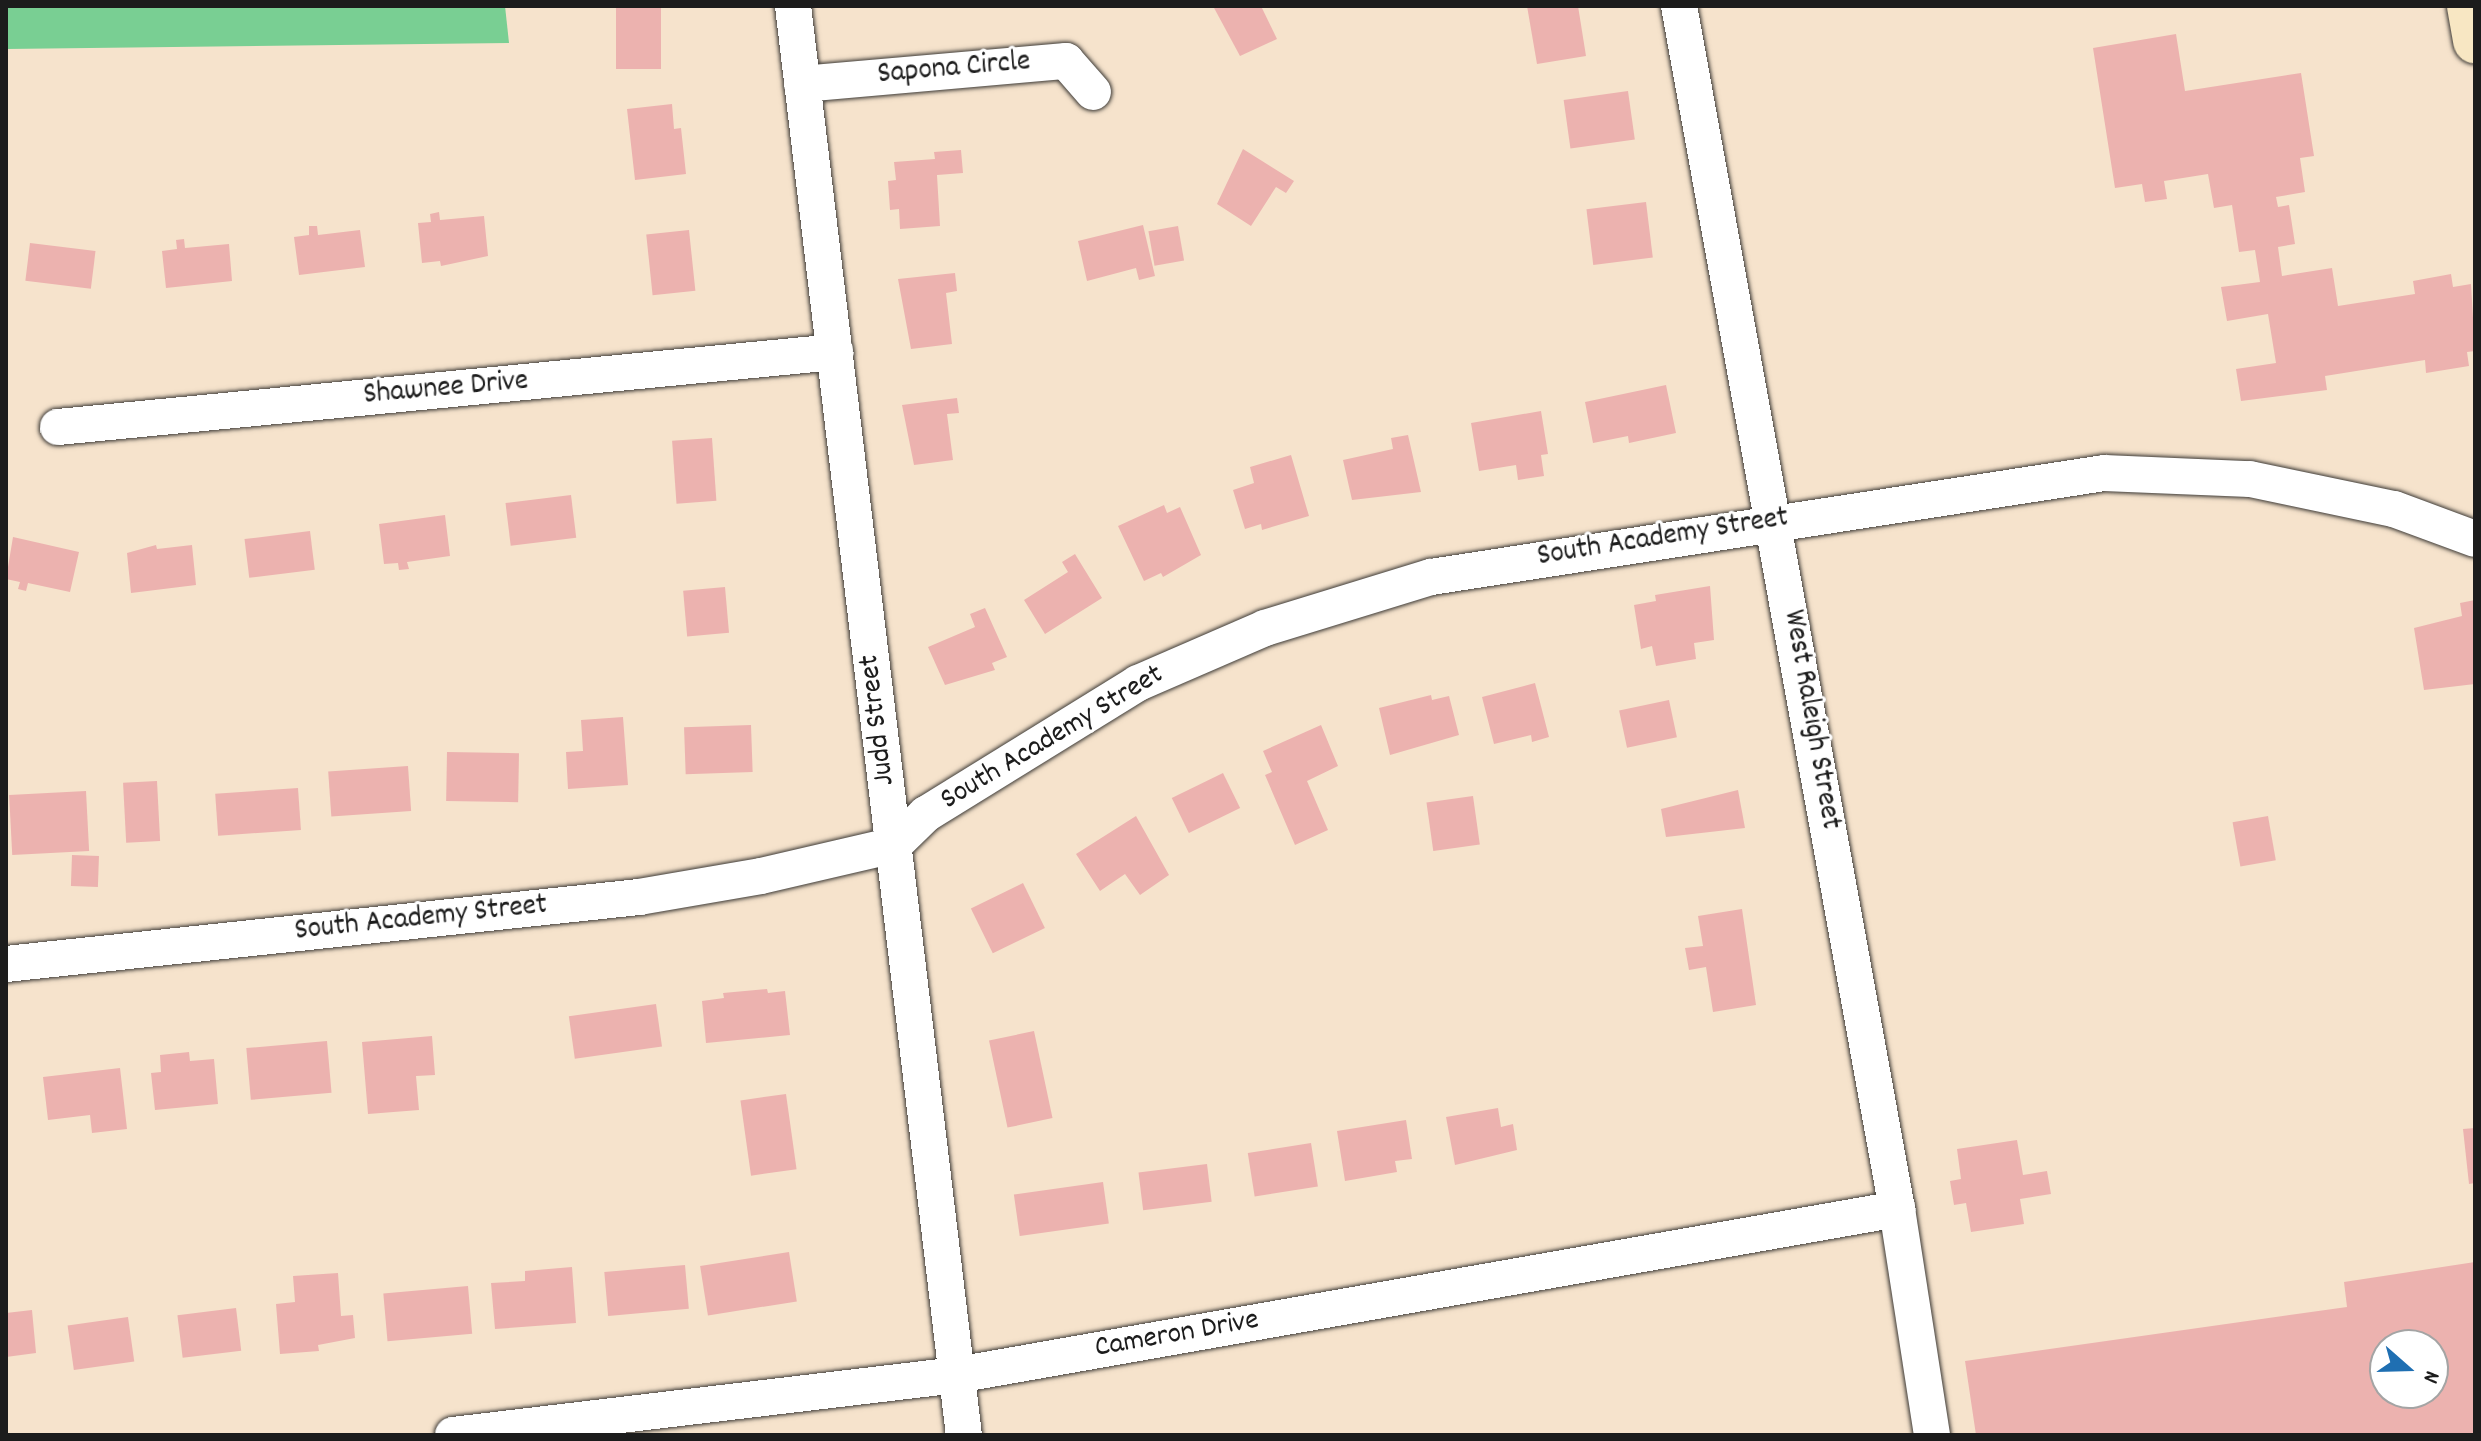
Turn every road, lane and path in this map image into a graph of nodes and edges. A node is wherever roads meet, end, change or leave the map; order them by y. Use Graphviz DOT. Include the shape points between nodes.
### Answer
graph roads {
  1 [pos="793,6"];
  2 [pos="1679,6"];
  3 [pos="2469,6"];
  4 [pos="2475,41"];
  5 [pos="802,84"];
  6 [pos="1093,92"];
  7 [pos="835,352"];
  8 [pos="58,427"];
  9 [pos="1775,521"];
  10 [pos="2475,539"];
  11 [pos="894,845"];
  12 [pos="6,964"];
  13 [pos="1897,1209"];
  14 [pos="957,1375"];
  15 [pos="453,1435"];
  16 [pos="964,1435"];
  17 [pos="1932,1435"];
  1 -- 5 [label="street, Judd Street"];
  2 -- 9 [label="street, West Raleigh Street"];
  3 -- 4 [label="main road"];
  5 -- 6 [label="street, Sapona Circle" via="1066,61"];
  5 -- 7 [label="street, Judd Street"];
  7 -- 8 [label="street, Shawnee Drive"];
  7 -- 11 [label="street, Judd Street"];
  9 -- 10 [label="street, South Academy Street" via="2116,473 2250,479 2394,509"];
  9 -- 11 [label="street, South Academy Street" via="1431,577 1265,628 1138,683 926,814"];
  9 -- 13 [label="street, West Raleigh Street"];
  11 -- 12 [label="street, South Academy Street" via="639,897"];
  11 -- 14 [label="street, Judd Street"];
  13 -- 14 [label="street, Cameron Drive"];
  13 -- 17 [label="street, West Raleigh Street"];
  14 -- 15 [label="street, Cameron Drive"];
  14 -- 16 [label="street, Judd Street"];
}
